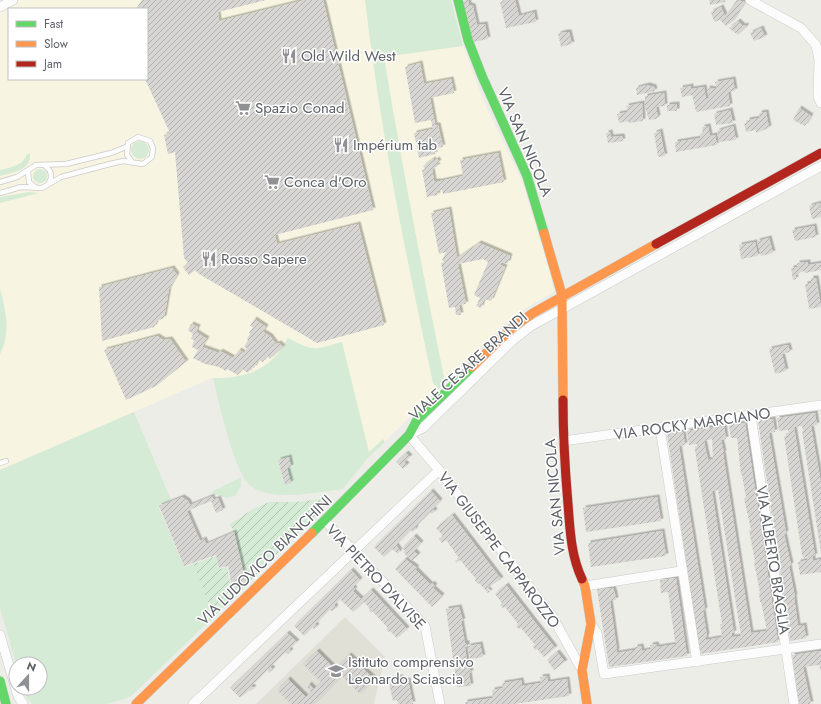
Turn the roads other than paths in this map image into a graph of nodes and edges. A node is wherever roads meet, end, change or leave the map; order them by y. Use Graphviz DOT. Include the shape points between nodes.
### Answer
graph roads {
  1 [pos="13,0"];
  2 [pos="458,0"];
  3 [pos="750,0"];
  4 [pos="0,7"];
  5 [pos="821,103"];
  6 [pos="126,147"];
  7 [pos="821,153"];
  8 [pos="132,162"];
  9 [pos="44,166"];
  10 [pos="821,166"];
  11 [pos="28,171"];
  12 [pos="0,182"];
  13 [pos="48,185"];
  14 [pos="35,187"];
  15 [pos="0,193"];
  16 [pos="562,295"];
  17 [pos="563,307"];
  18 [pos="821,405"];
  19 [pos="751,416"];
  20 [pos="660,428"];
  21 [pos="409,435"];
  22 [pos="563,441"];
  23 [pos="6,461"];
  24 [pos="0,463"];
  25 [pos="438,470"];
  26 [pos="325,521"];
  27 [pos="354,551"];
  28 [pos="681,570"];
  29 [pos="585,586"];
  30 [pos="591,624"];
  31 [pos="0,635"];
  32 [pos="821,644"];
  33 [pos="787,650"];
  34 [pos="697,662"];
  35 [pos="582,670"];
  36 [pos="0,681"];
  37 [pos="136,703"];
  38 [pos="6,704"];
  39 [pos="22,704"];
  40 [pos="194,704"];
  41 [pos="440,704"];
  42 [pos="587,704"];
  43 [pos="794,704"];
  1 -- 4 [label="street"];
  2 -- 16 [label="street, VIA SAN NICOLA" via="468,40 482,76 527,176"];
  3 -- 5 [label="street" via="801,28 816,45 819,60 818,97"];
  6 -- 8 [label="lane" via="127,155"];
  6 -- 8 [label="lane" via="131,140 138,137 152,144 153,153 150,160 143,164"];
  6 -- 9 [label="lane" via="66,164"];
  7 -- 16 [label="street, VIALE CESARE BRANDI"];
  8 -- 13 [label="lane" via="110,164 72,174"];
  9 -- 11 [label="lane" via="34,166"];
  9 -- 13 [label="lane" via="51,176"];
  10 -- 17 [label="street, VIALE CESARE BRANDI"];
  11 -- 12 [label="lane"];
  11 -- 14 [label="lane" via="29,182"];
  13 -- 14 [label="lane" via="42,188"];
  14 -- 15 [label="lane" via="21,187"];
  16 -- 17 [label="street, VIA SAN NICOLA"];
  16 -- 21 [label="street, VIALE CESARE BRANDI" via="501,337 417,420"];
  17 -- 21 [label="street, VIALE CESARE BRANDI" via="521,333 423,428"];
  17 -- 22 [label="street, VIA SAN NICOLA"];
  18 -- 19 [label="street, VIA ROCKY MARCIANO"];
  19 -- 20 [label="street, VIA ROCKY MARCIANO"];
  19 -- 33 [label="street, VIA ALBERTO BRAGLIA"];
  20 -- 22 [label="street, VIA ROCKY MARCIANO"];
  20 -- 28 [label="street"];
  21 -- 25 [label="street, VIA GIUSEPPE CAPPAROZZO"];
  21 -- 26 [label="street, VIA LUDOVICO BIANCHINI"];
  22 -- 29 [label="street, VIA SAN NICOLA" via="575,565"];
  23 -- 24 [label="lane"];
  25 -- 27 [label="street"];
  25 -- 35 [label="street, VIA GIUSEPPE CAPPAROZZO" via="552,616"];
  26 -- 27 [label="street, VIA PIETRO D'ALVISE"];
  26 -- 37 [label="street, VIA LUDOVICO BIANCHINI"];
  27 -- 40 [label="street"];
  27 -- 41 [label="street, VIA PIETRO D'ALVISE" via="425,626"];
  28 -- 29 [label="street"];
  28 -- 34 [label="street"];
  29 -- 30 [label="street, VIA SAN NICOLA"];
  30 -- 34 [label="street" via="597,633 604,674"];
  30 -- 35 [label="street, VIA SAN NICOLA"];
  31 -- 39 [label="street"];
  32 -- 33 [label="street"];
  33 -- 34 [label="street"];
  33 -- 43 [label="street, VIA ALBERTO BRAGLIA"];
  35 -- 42 [label="street, VIA SAN NICOLA"];
  36 -- 38 [label="street"];
}
